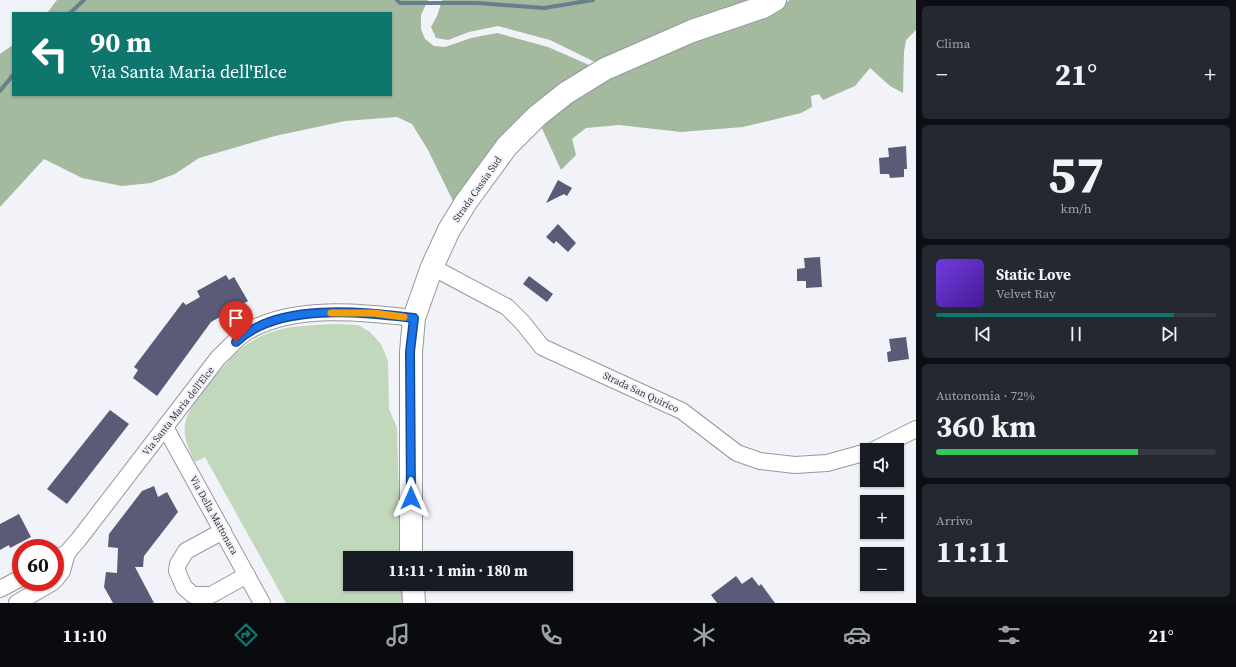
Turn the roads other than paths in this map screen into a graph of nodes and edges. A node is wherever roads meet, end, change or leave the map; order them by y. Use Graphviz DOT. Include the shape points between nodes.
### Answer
graph roads {
  1 [pos="774,0"];
  2 [pos="432,267"];
  3 [pos="414,318"];
  4 [pos="165,427"];
  5 [pos="916,429"];
  6 [pos="888,443"];
  7 [pos="860,454"];
  8 [pos="223,531"];
  9 [pos="411,551"];
  10 [pos="64,552"];
  11 [pos="247,574"];
  12 [pos="12,583"];
  13 [pos="0,590"];
  14 [pos="37,591"];
  15 [pos="413,591"];
  16 [pos="17,603"];
  17 [pos="262,603"];
  18 [pos="414,603"];
  1 -- 2 [label="main road, Strada Cassia Sud" via="646,50 605,69 566,93 507,146 466,202 449,230"];
  2 -- 3 [label="main road, Strada Cassia Sud"];
  2 -- 7 [label="street, Strada San Quirico" via="507,307 542,347 682,411 737,453 760,462 795,465 827,464"];
  3 -- 4 [label="street, Via Santa Maria dell'Elce" via="373,313 310,313 274,319 244,334 218,358"];
  3 -- 9 [label="main road, Strada Cassia Sud" via="410,352"];
  4 -- 8 [label="street, Via Della Mattonara"];
  4 -- 10 [label="street, Via Santa Maria dell'Elce"];
  5 -- 6 [label="street"];
  8 -- 11 [label="street, Via Della Mattonara"];
  8 -- 11 [label="street" via="186,551 177,571 184,587 193,595 211,595"];
  11 -- 17 [label="street, Via Della Mattonara"];
  12 -- 13 [label="street"];
  14 -- 16 [label="street, Via Santa Maria dell'Elce"];
  15 -- 18 [label="main road"];
}
